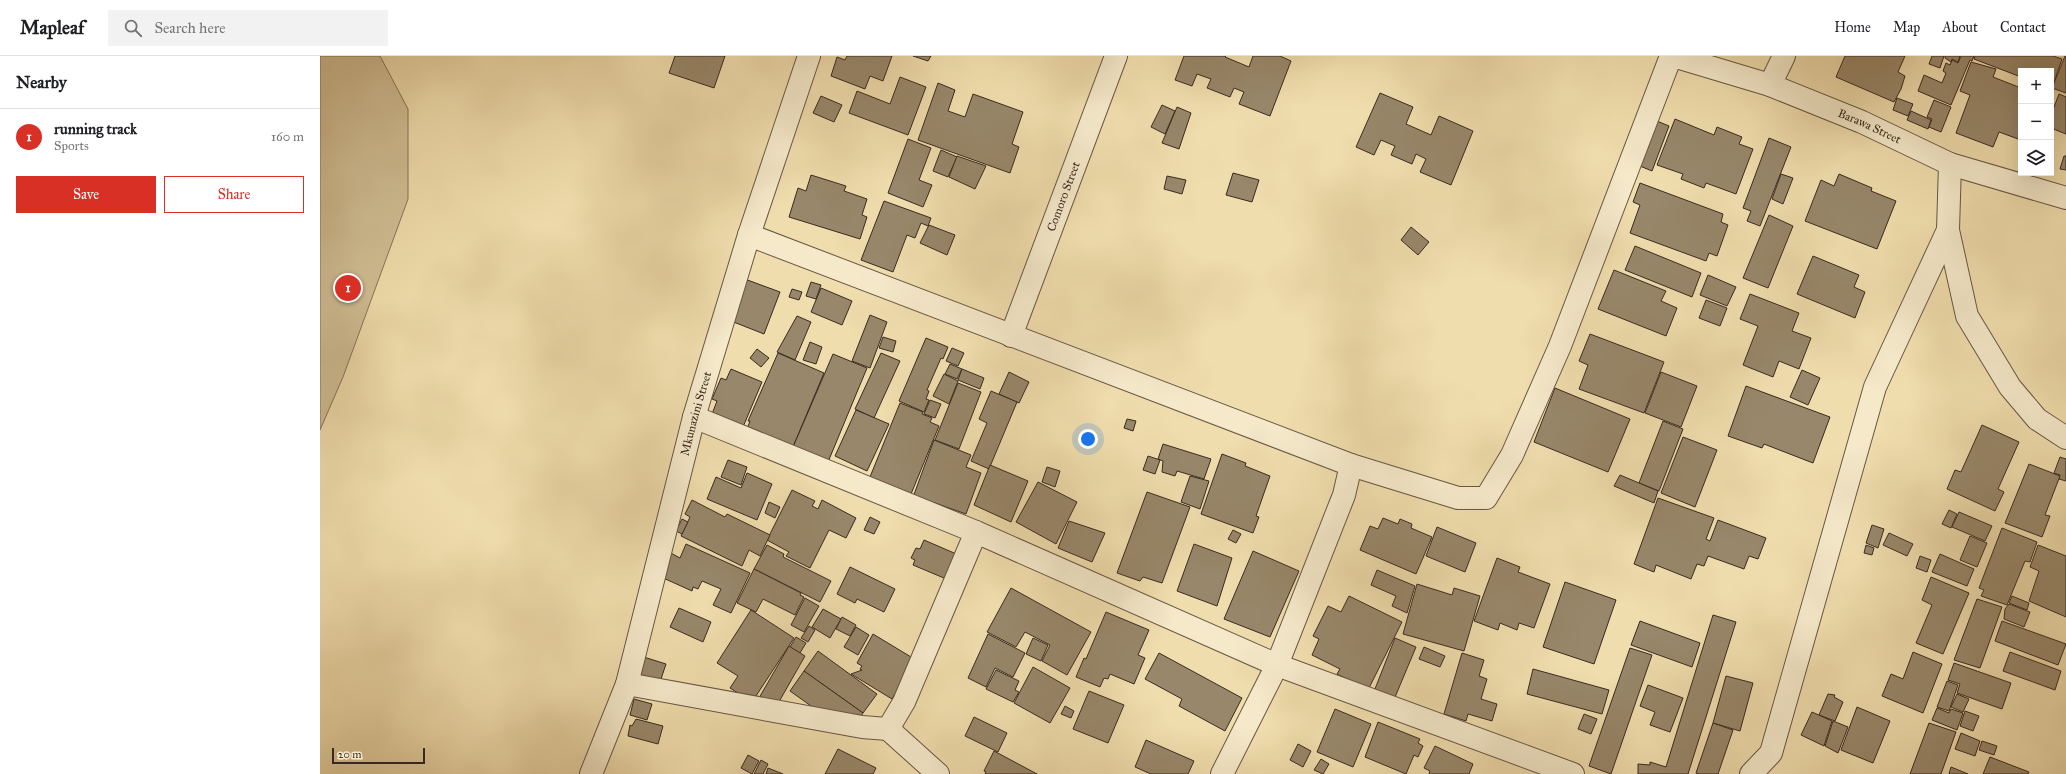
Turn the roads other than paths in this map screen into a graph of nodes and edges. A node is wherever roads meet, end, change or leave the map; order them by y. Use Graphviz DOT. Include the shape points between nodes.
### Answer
graph roads {
  1 [pos="809,56"];
  2 [pos="1116,56"];
  3 [pos="1672,56"];
  4 [pos="1784,56"];
  5 [pos="1770,85"];
  6 [pos="1950,164"];
  7 [pos="2066,198"];
  8 [pos="1948,230"];
  9 [pos="749,235"];
  10 [pos="1011,336"];
  11 [pos="694,418"];
  12 [pos="2066,438"];
  13 [pos="1351,465"];
  14 [pos="976,532"];
  15 [pos="1277,665"];
  16 [pos="627,684"];
  17 [pos="888,729"];
  18 [pos="591,774"];
  19 [pos="938,774"];
  20 [pos="1222,774"];
  21 [pos="1573,774"];
  22 [pos="1751,774"];
  1 -- 9 [label="street, Mkunazini Street"];
  2 -- 10 [label="street, Comoro Street"];
  3 -- 5 [label="street, Barawa Street"];
  3 -- 13 [label="street" via="1560,346 1512,455 1486,498 1458,498"];
  4 -- 5 [label="street"];
  5 -- 6 [label="street, Barawa Street" via="1862,122"];
  6 -- 7 [label="street, Barawa Street"];
  6 -- 8 [label="street"];
  8 -- 12 [label="street" via="1967,316 2010,387 2037,418"];
  8 -- 22 [label="street" via="1875,387 1771,752"];
  9 -- 10 [label="street"];
  9 -- 11 [label="street, Mkunazini Street"];
  10 -- 13 [label="street"];
  11 -- 14 [label="street"];
  11 -- 16 [label="street, Mkunazini Street"];
  13 -- 15 [label="street" via="1344,495"];
  14 -- 15 [label="street"];
  14 -- 17 [label="street" via="904,702"];
  15 -- 20 [label="street"];
  15 -- 21 [label="street"];
  16 -- 17 [label="street" via="862,727"];
  16 -- 18 [label="street, Mkunazini Street"];
  17 -- 19 [label="street"];
}
